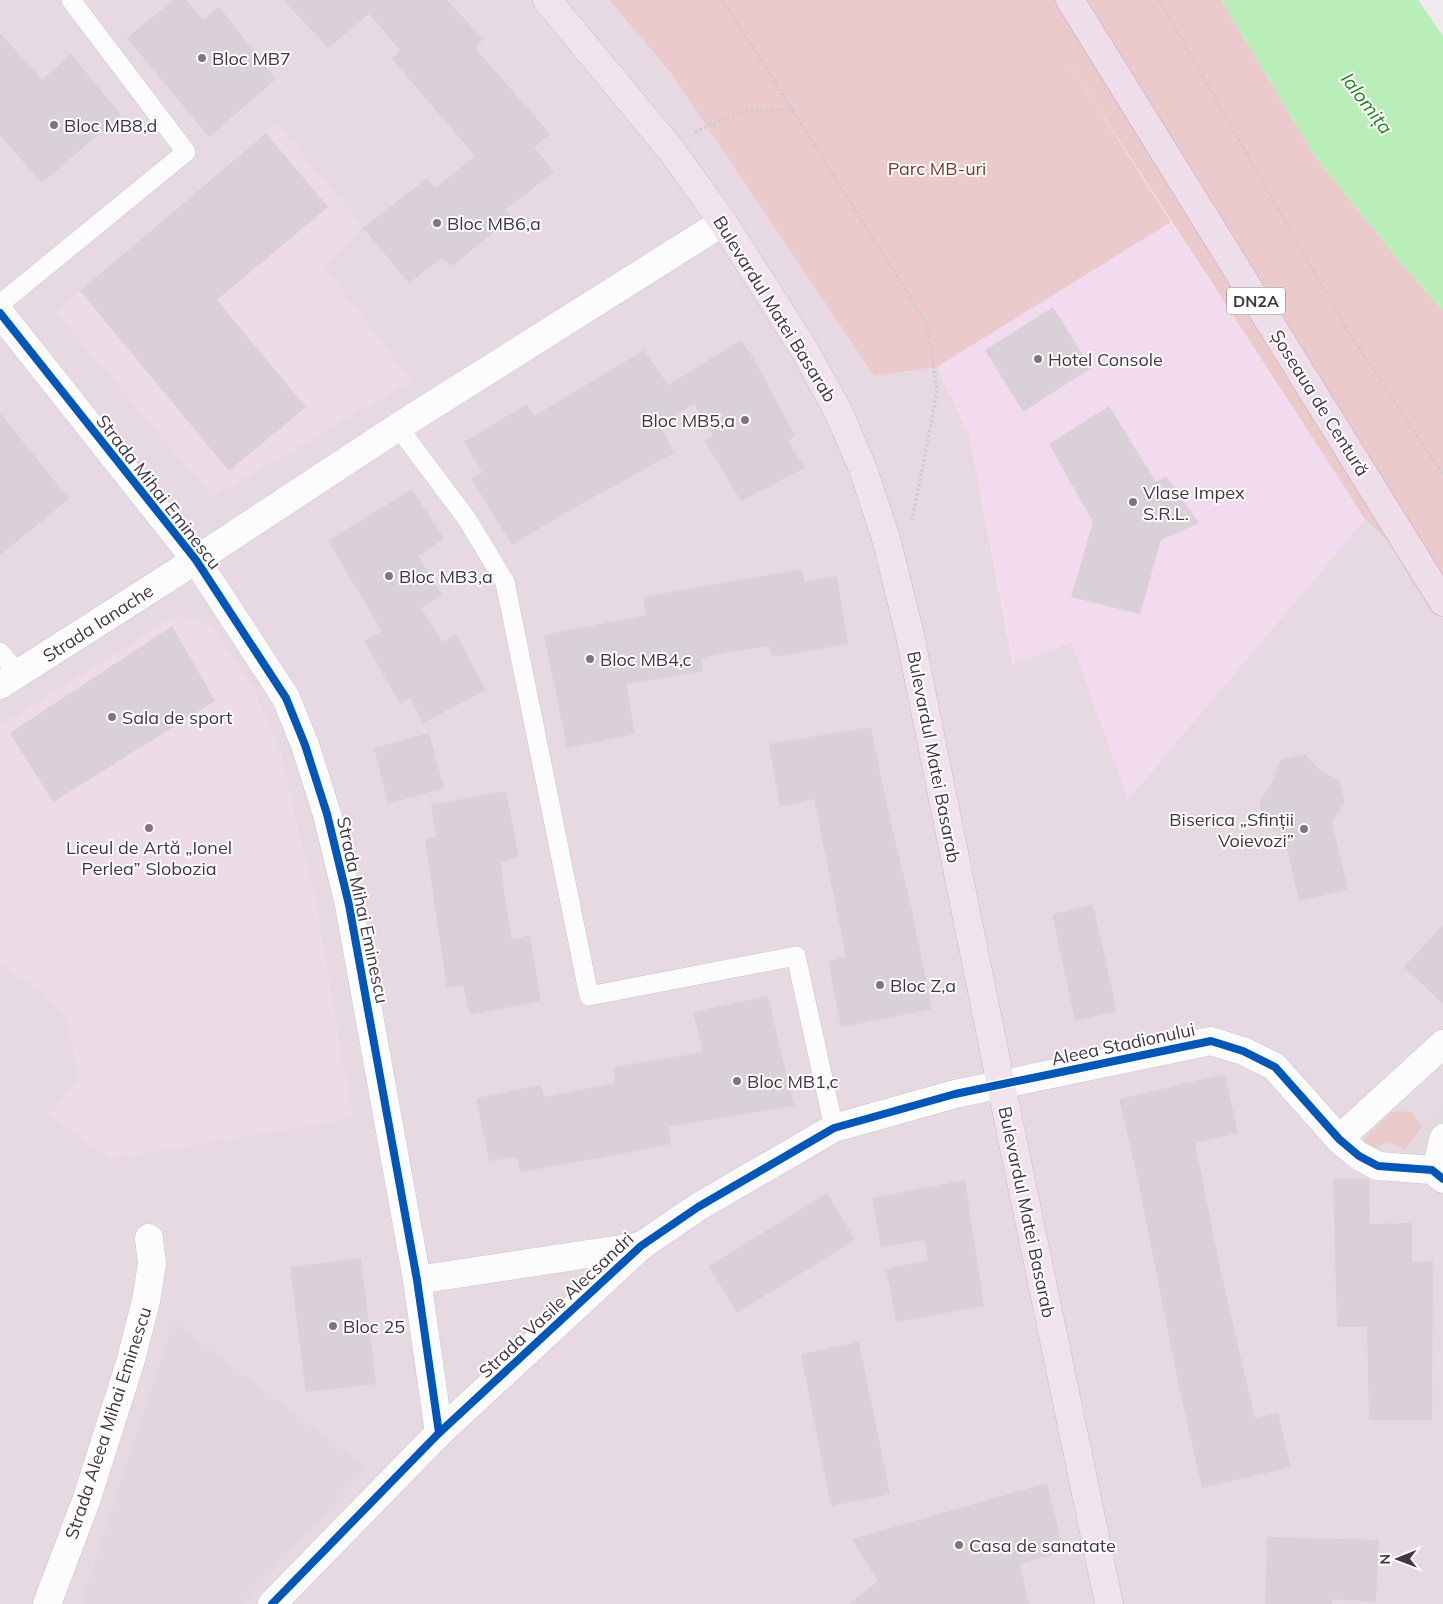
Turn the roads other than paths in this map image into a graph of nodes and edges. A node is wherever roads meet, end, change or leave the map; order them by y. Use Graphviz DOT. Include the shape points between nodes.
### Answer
graph roads {
  1 [pos="71,0"];
  2 [pos="546,0"];
  3 [pos="1070,0"];
  4 [pos="723,222"];
  5 [pos="0,304"];
  6 [pos="0,314"];
  7 [pos="398,427"];
  8 [pos="196,560"];
  9 [pos="1443,602"];
  10 [pos="0,652"];
  11 [pos="10,679"];
  12 [pos="1443,1044"];
  13 [pos="1000,1085"];
  14 [pos="834,1128"];
  15 [pos="1443,1133"];
  16 [pos="1338,1139"];
  17 [pos="1438,1174"];
  18 [pos="149,1238"];
  19 [pos="641,1246"];
  20 [pos="417,1280"];
  21 [pos="439,1434"];
  22 [pos="47,1604"];
  23 [pos="272,1604"];
  24 [pos="1110,1604"];
  1 -- 5 [label="lane" via="186,152"];
  2 -- 4 [label="main road, Bulevardul Matei Basarab" via="671,150"];
  3 -- 9 [label="highway, Șoseaua de Centură / DN2A"];
  4 -- 7 [label="street, Strada Ianache"];
  4 -- 13 [label="main road, Bulevardul Matei Basarab" via="805,351 838,411 863,469 887,542 909,631"];
  6 -- 8 [label="street, Strada Mihai Eminescu"];
  7 -- 8 [label="street, Strada Ianache"];
  7 -- 14 [label="lane" via="467,519 505,582 589,996 796,956"];
  8 -- 11 [label="street, Strada Ianache"];
  8 -- 20 [label="street, Strada Mihai Eminescu" via="286,698 305,744 327,814 349,905"];
  10 -- 11 [label="lane"];
  12 -- 16 [label="street"];
  13 -- 14 [label="street, Strada Vasile Alecsandri" via="955,1094"];
  13 -- 16 [label="street, Aleea Stadionului" via="1211,1041 1243,1051 1275,1068"];
  13 -- 24 [label="main road, Bulevardul Matei Basarab"];
  14 -- 19 [label="street, Strada Vasile Alecsandri" via="698,1207"];
  15 -- 17 [label="lane" via="1439,1137"];
  16 -- 17 [label="street, Aleea Stadionului" via="1378,1166"];
  18 -- 22 [label="street, Strada Aleea Mihai Eminescu" via="152,1264 130,1364 86,1501"];
  19 -- 20 [label="street"];
  19 -- 21 [label="street, Strada Vasile Alecsandri"];
  20 -- 21 [label="street, Strada Mihai Eminescu"];
  21 -- 23 [label="street, Strada Vasile Alecsandri"];
}
